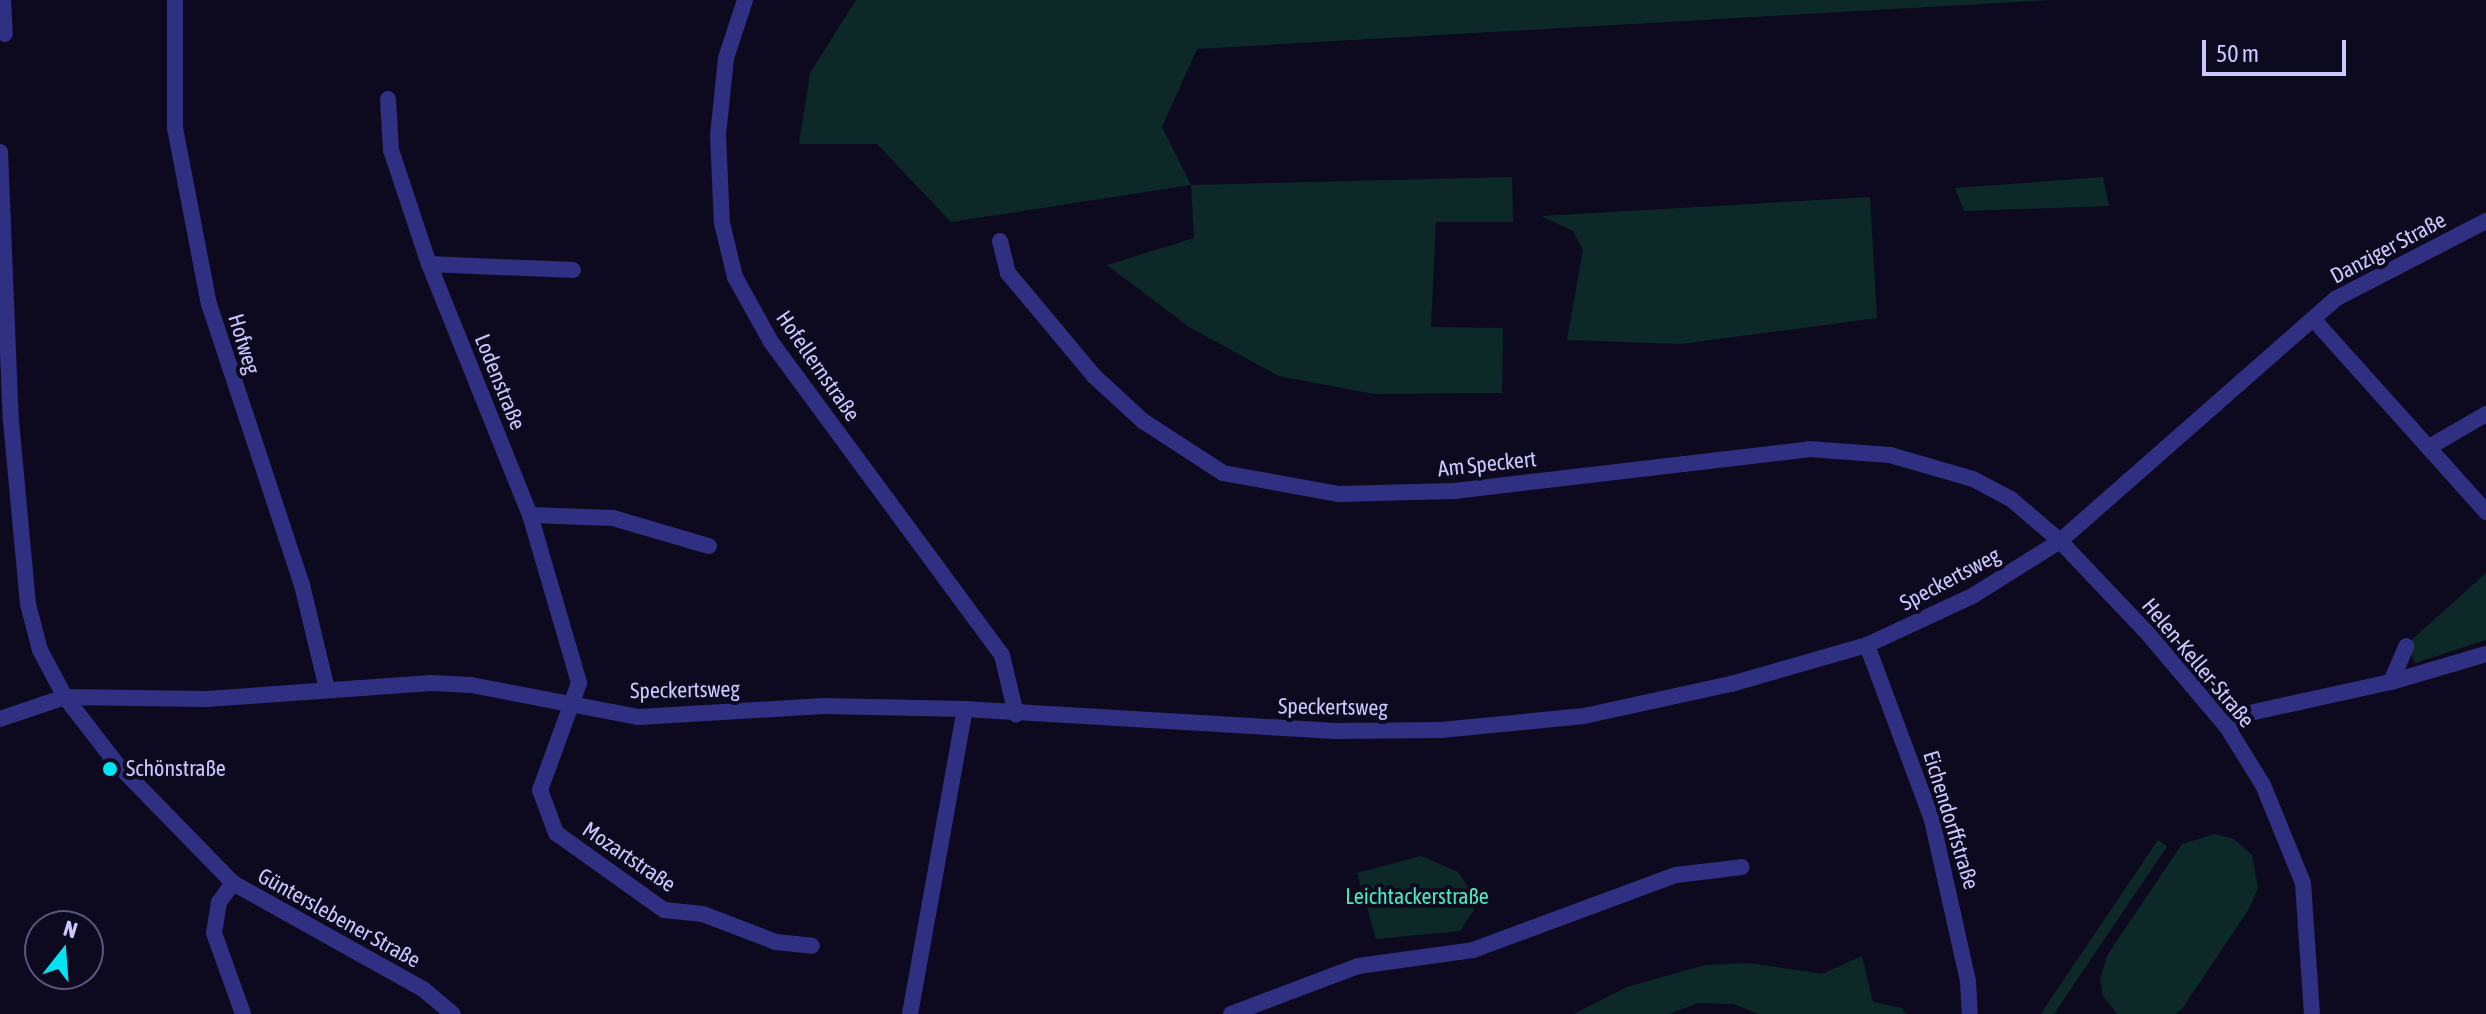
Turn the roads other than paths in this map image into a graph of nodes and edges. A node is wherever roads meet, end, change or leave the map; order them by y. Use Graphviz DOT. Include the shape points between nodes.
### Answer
graph roads {
  1 [pos="3,0"];
  2 [pos="175,0"];
  3 [pos="745,0"];
  4 [pos="5,34"];
  5 [pos="388,99"];
  6 [pos="0,152"];
  7 [pos="2486,221"];
  8 [pos="1000,241"];
  9 [pos="429,264"];
  10 [pos="573,270"];
  11 [pos="2314,320"];
  12 [pos="2486,414"];
  13 [pos="2431,446"];
  14 [pos="2486,512"];
  15 [pos="530,515"];
  16 [pos="2060,541"];
  17 [pos="709,546"];
  18 [pos="1867,645"];
  19 [pos="2406,646"];
  20 [pos="2486,654"];
  21 [pos="2391,682"];
  22 [pos="327,689"];
  23 [pos="65,697"];
  24 [pos="572,703"];
  25 [pos="965,709"];
  26 [pos="1016,714"];
  27 [pos="6,718"];
  28 [pos="2227,727"];
  29 [pos="1742,867"];
  30 [pos="233,883"];
  31 [pos="812,946"];
  32 [pos="243,1014"];
  33 [pos="453,1014"];
  34 [pos="910,1014"];
  35 [pos="1231,1014"];
  36 [pos="1970,1014"];
  37 [pos="2312,1014"];
  1 -- 4 [label="street"];
  2 -- 22 [label="street, Hofweg" via="175,128 209,304 302,585"];
  3 -- 26 [label="street, Hofellernstraße" via="726,58 718,136 722,223 735,277 771,342 1002,655"];
  5 -- 9 [label="street, Lodenstraße" via="391,150"];
  6 -- 23 [label="street, Günterslebener Straße" via="11,421 28,604 40,650"];
  7 -- 11 [label="street, Danziger Straße" via="2337,298"];
  8 -- 16 [label="street, Am Speckert" via="1008,273 1094,376 1143,421 1223,473 1338,494 1454,491 1809,449 1890,455 1973,479 2011,499"];
  9 -- 10 [label="street"];
  9 -- 15 [label="street, Lodenstraße"];
  11 -- 13 [label="street"];
  11 -- 16 [label="street, Speckertsweg"];
  12 -- 13 [label="street"];
  13 -- 14 [label="street"];
  15 -- 17 [label="street" via="613,518"];
  15 -- 24 [label="street, Lodenstraße" via="579,683"];
  16 -- 18 [label="street, Speckertsweg" via="1974,595"];
  16 -- 28 [label="street, Helen-Keller-Straße"];
  18 -- 26 [label="street, Speckertsweg" via="1731,684 1584,716 1441,730 1335,731"];
  18 -- 36 [label="street, Eichendorffstraße" via="1932,820 1966,966"];
  19 -- 21 [label="street"];
  20 -- 21 [label="street"];
  21 -- 28 [label="street" via="2245,714"];
  22 -- 23 [label="street, Speckertsweg" via="207,699"];
  22 -- 24 [label="street, Speckertsweg" via="458,684"];
  23 -- 27 [label="street"];
  23 -- 30 [label="street, Günterslebener Straße" via="116,763"];
  24 -- 25 [label="street, Speckertsweg" via="639,717 824,706"];
  24 -- 31 [label="street, Mozartstraße" via="540,790 556,833 664,910 703,914 776,942"];
  25 -- 26 [label="street, Speckertsweg"];
  25 -- 34 [label="street"];
  28 -- 37 [label="street, Helen-Keller-Straße" via="2263,785 2303,883"];
  29 -- 35 [label="street" via="1676,875 1473,950 1358,966"];
  30 -- 32 [label="street" via="219,902 214,933"];
  30 -- 33 [label="street, Günterslebener Straße" via="423,989"];
}
